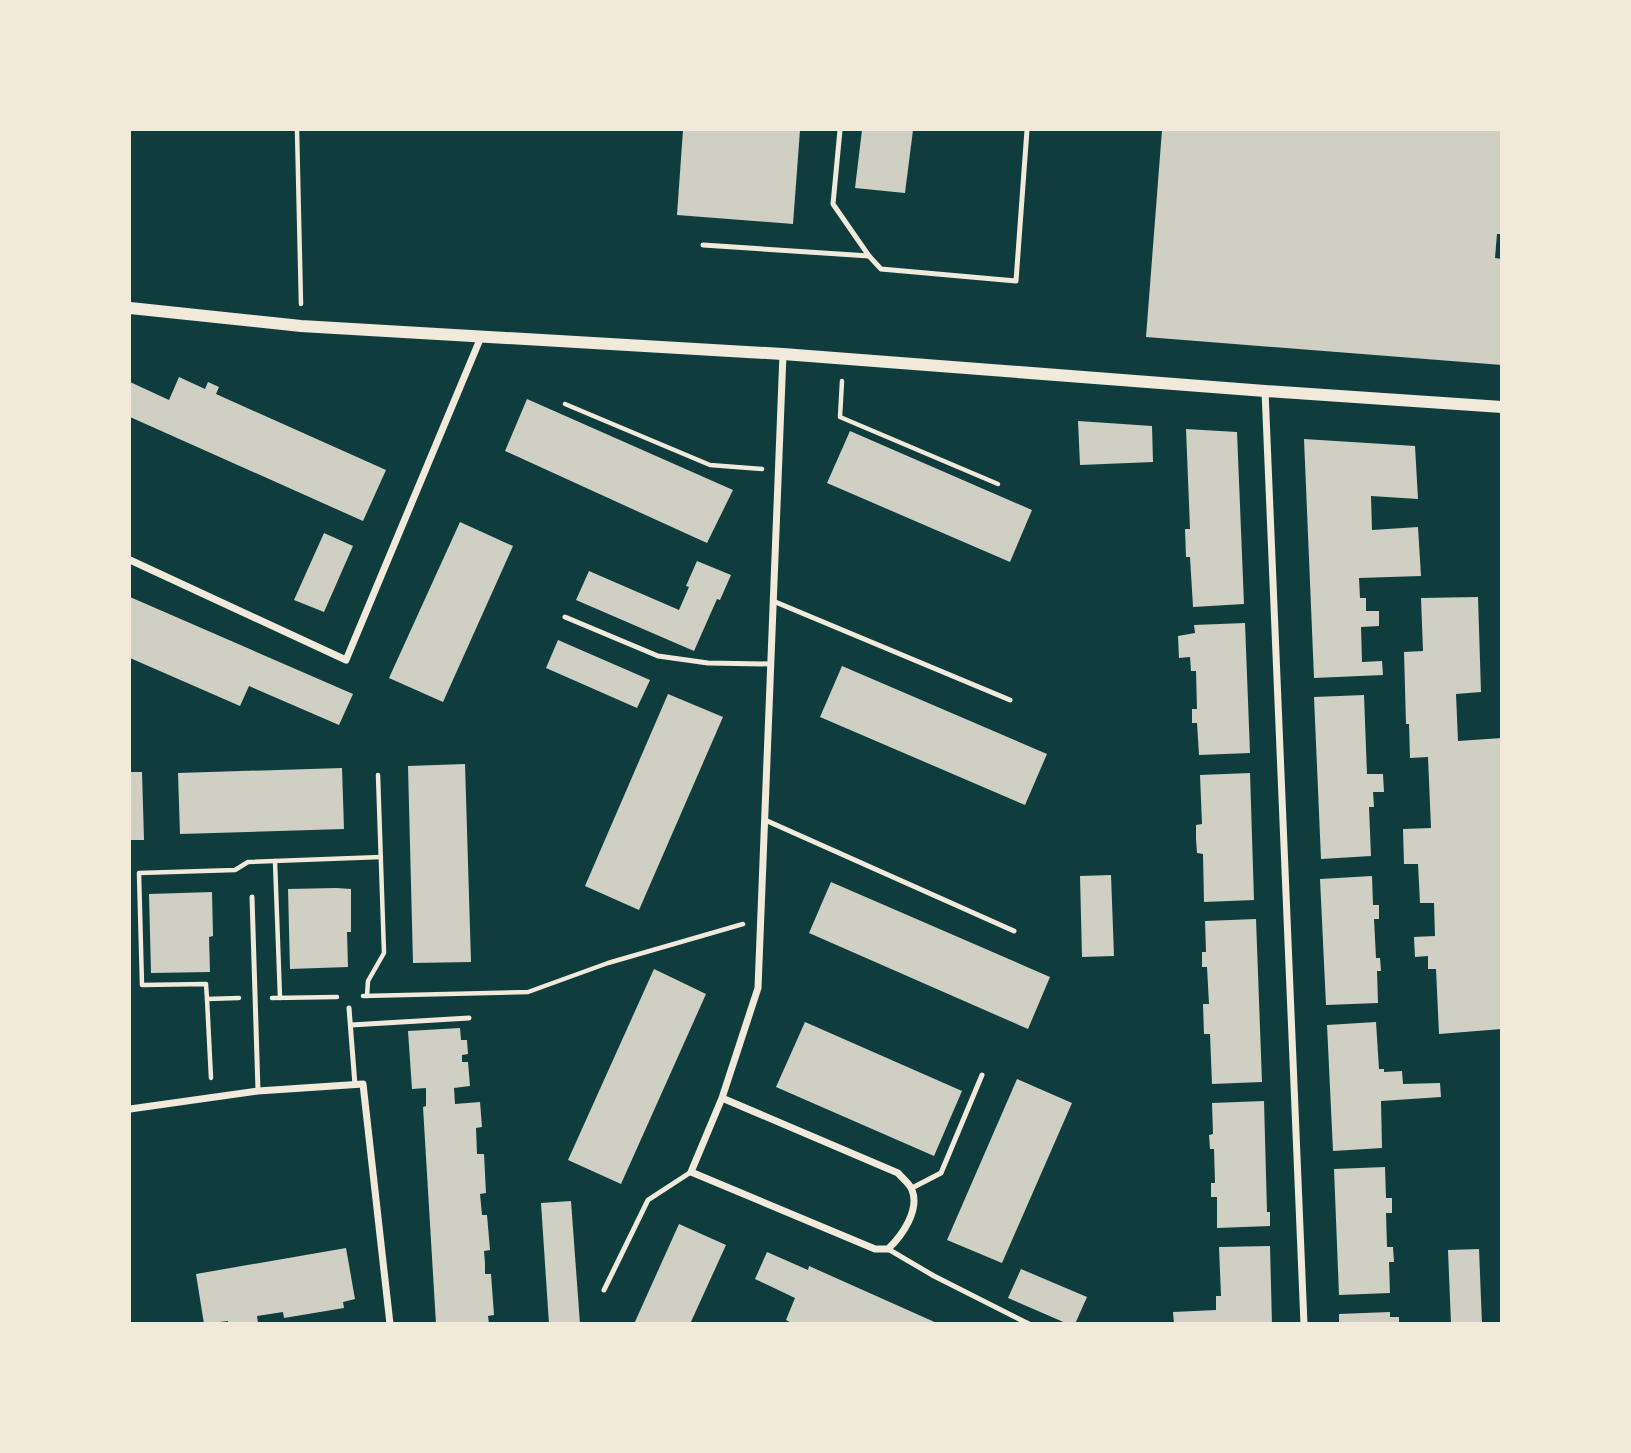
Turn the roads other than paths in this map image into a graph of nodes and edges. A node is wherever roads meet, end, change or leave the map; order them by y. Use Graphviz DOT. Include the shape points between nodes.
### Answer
graph roads {
  1 [pos="840,130"];
  2 [pos="1027,130"];
  3 [pos="703,245"];
  4 [pos="869,256"];
  5 [pos="130,308"];
  6 [pos="481,337"];
  7 [pos="783,354"];
  8 [pos="1265,391"];
  9 [pos="1502,407"];
  10 [pos="130,560"];
  11 [pos="773,601"];
  12 [pos="565,617"];
  13 [pos="770,664"];
  14 [pos="1010,701"];
  15 [pos="765,820"];
  16 [pos="252,897"];
  17 [pos="1014,931"];
  18 [pos="349,1008"];
  19 [pos="469,1018"];
  20 [pos="351,1025"];
  21 [pos="982,1075"];
  22 [pos="355,1085"];
  23 [pos="258,1091"];
  24 [pos="722,1098"];
  25 [pos="130,1109"];
  26 [pos="691,1172"];
  27 [pos="912,1188"];
  28 [pos="888,1249"];
  29 [pos="604,1290"];
  30 [pos="390,1324"];
  31 [pos="1029,1324"];
  32 [pos="1304,1324"];
  1 -- 4 [label="lane" via="833,204"];
  2 -- 4 [label="lane" via="1016,281 881,269"];
  3 -- 4 [label="lane"];
  5 -- 6 [label="street" via="301,326"];
  6 -- 7 [label="street"];
  6 -- 10 [label="street" via="346,660"];
  7 -- 8 [label="street"];
  7 -- 11 [label="street"];
  8 -- 9 [label="street"];
  8 -- 32 [label="street"];
  11 -- 13 [label="street"];
  11 -- 14 [label="lane"];
  12 -- 13 [label="lane" via="658,656"];
  13 -- 15 [label="street"];
  15 -- 17 [label="lane"];
  15 -- 24 [label="street" via="758,988"];
  16 -- 23 [label="lane"];
  18 -- 20 [label="lane"];
  19 -- 20 [label="lane"];
  20 -- 22 [label="lane"];
  21 -- 27 [label="lane" via="941,1173"];
  22 -- 23 [label="street"];
  22 -- 30 [label="street" via="363,1084"];
  23 -- 25 [label="street"];
  24 -- 26 [label="street"];
  24 -- 27 [label="street" via="898,1173"];
  26 -- 28 [label="street" via="875,1249"];
  26 -- 29 [label="lane" via="648,1200"];
  27 -- 28 [label="street" via="915,1205 899,1240"];
  28 -- 31 [label="lane"];
}
